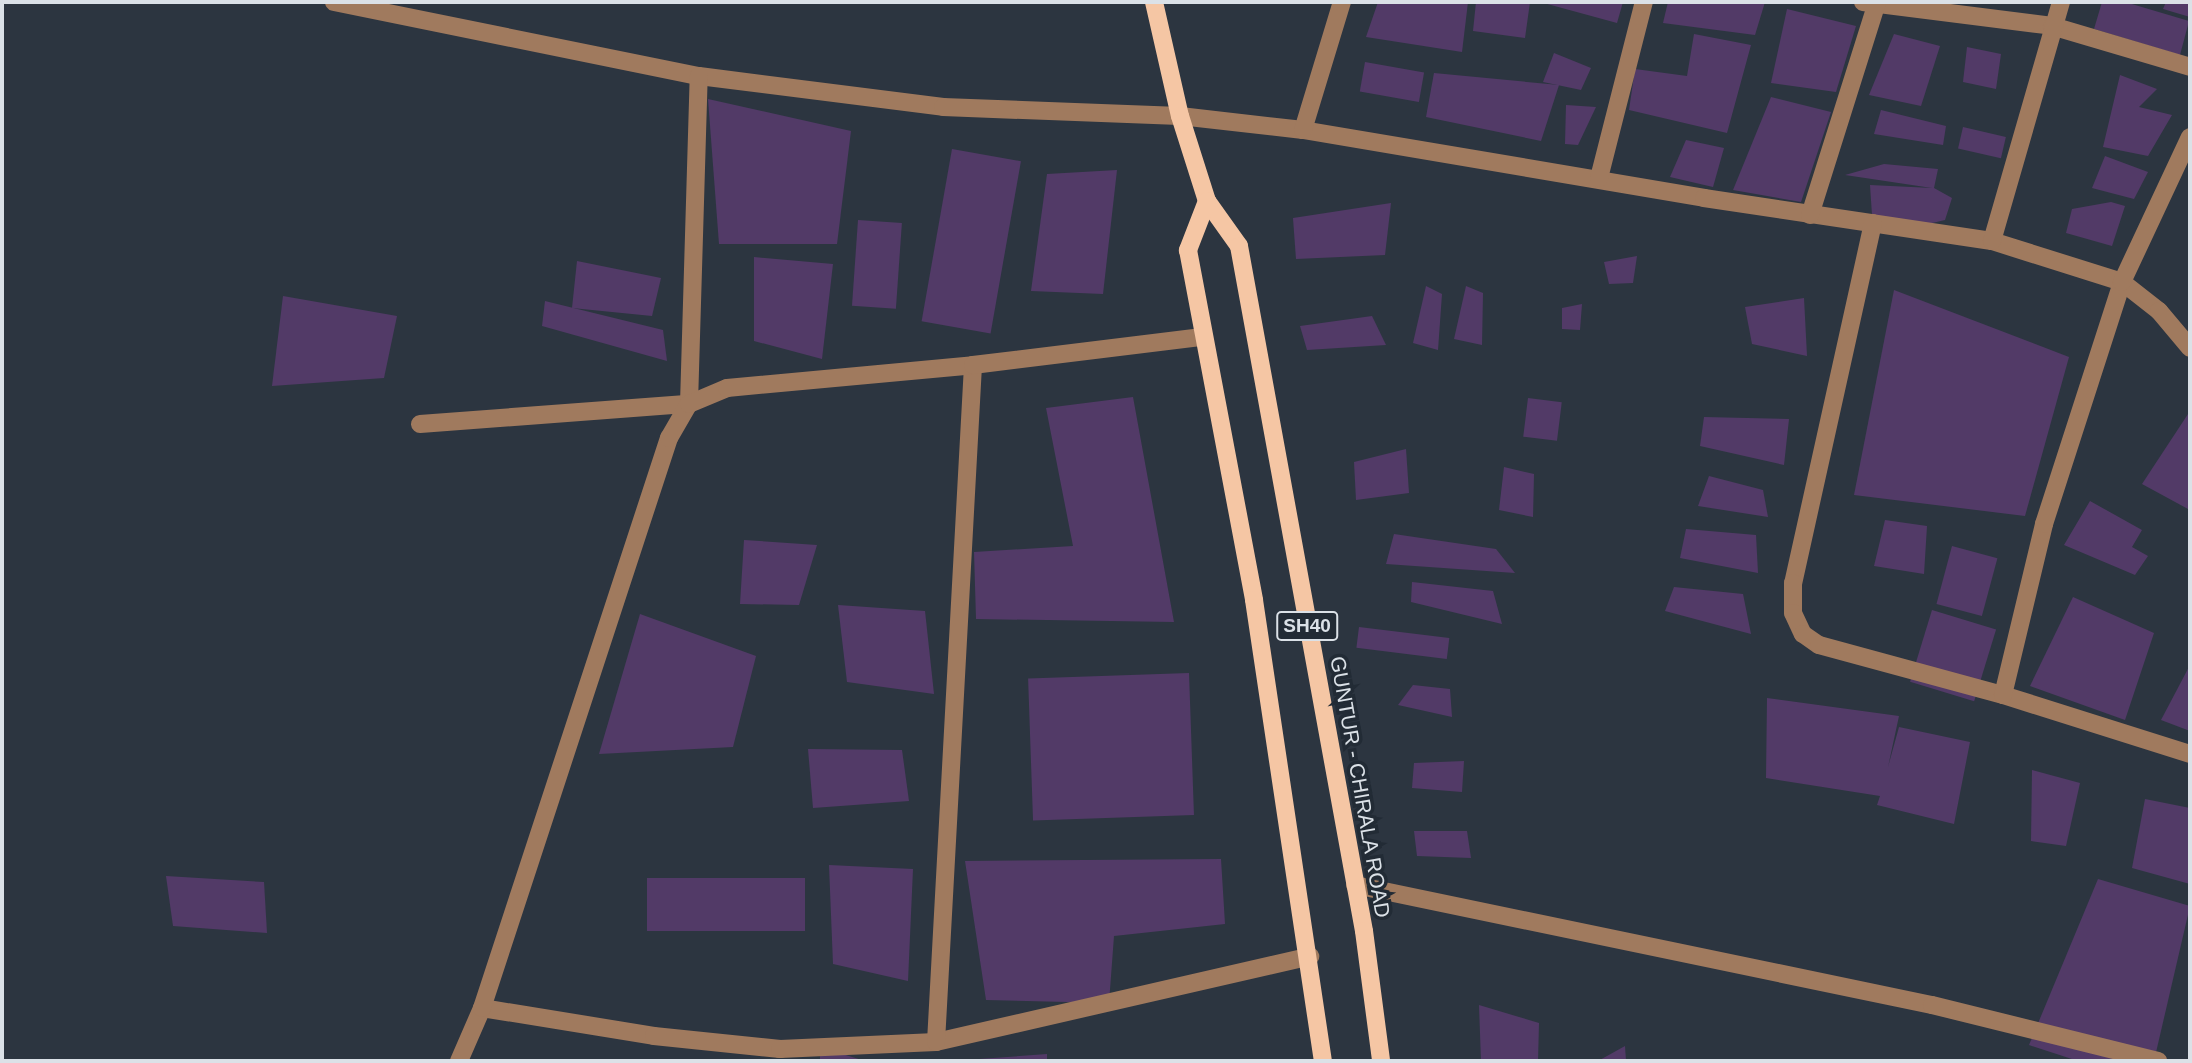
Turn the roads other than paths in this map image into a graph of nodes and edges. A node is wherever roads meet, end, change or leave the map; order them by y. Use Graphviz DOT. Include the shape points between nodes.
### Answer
graph roads {
  1 [pos="334,2"];
  2 [pos="1154,2"];
  3 [pos="1342,2"];
  4 [pos="1644,2"];
  5 [pos="2061,2"];
  6 [pos="1872,3"];
  7 [pos="2052,26"];
  8 [pos="2190,68"];
  9 [pos="699,76"];
  10 [pos="1180,116"];
  11 [pos="1303,130"];
  12 [pos="2190,137"];
  13 [pos="1599,178"];
  14 [pos="1208,201"];
  15 [pos="1810,215"];
  16 [pos="1873,223"];
  17 [pos="1992,241"];
  18 [pos="2122,282"];
  19 [pos="1202,337"];
  20 [pos="2190,348"];
  21 [pos="973,365"];
  22 [pos="689,404"];
  23 [pos="420,424"];
  24 [pos="2003,695"];
  25 [pos="2190,754"];
  26 [pos="1355,884"];
  27 [pos="1310,956"];
  28 [pos="482,1008"];
  29 [pos="936,1042"];
  30 [pos="459,1061"];
  31 [pos="1323,1061"];
  32 [pos="1381,1061"];
  33 [pos="2158,1061"];
  1 -- 9 [label="street"];
  2 -- 10 [label="main road, GUNTUR - CHIRALA ROAD / SH40"];
  3 -- 11 [label="street"];
  4 -- 13 [label="street"];
  5 -- 7 [label="street"];
  6 -- 7 [label="street"];
  6 -- 15 [label="street"];
  7 -- 8 [label="street"];
  7 -- 17 [label="street"];
  9 -- 10 [label="street" via="943,107"];
  9 -- 22 [label="street"];
  10 -- 11 [label="street"];
  10 -- 14 [label="main road, GUNTUR - CHIRALA ROAD / SH40"];
  11 -- 13 [label="street"];
  12 -- 18 [label="street"];
  13 -- 15 [label="street"];
  14 -- 19 [label="main road, SH40" via="1188,250"];
  14 -- 26 [label="main road, GUNTUR - CHIRALA ROAD / SH40" via="1239,246"];
  15 -- 16 [label="street"];
  16 -- 17 [label="street"];
  16 -- 24 [label="street" via="1793,583 1793,613 1802,634 1819,645"];
  17 -- 18 [label="street"];
  18 -- 20 [label="street" via="2159,311"];
  18 -- 24 [label="street" via="2044,524"];
  19 -- 21 [label="street"];
  19 -- 27 [label="main road, SH40" via="1254,600"];
  21 -- 22 [label="street" via="727,388"];
  21 -- 29 [label="street"];
  22 -- 23 [label="street"];
  22 -- 28 [label="street" via="668,438"];
  24 -- 25 [label="street"];
  26 -- 32 [label="main road, GUNTUR - CHIRALA ROAD / SH40"];
  26 -- 33 [label="street" via="1932,1005"];
  27 -- 29 [label="street"];
  27 -- 31 [label="main road, SH40"];
  28 -- 29 [label="street" via="654,1036 780,1049"];
  28 -- 30 [label="street"];
}
